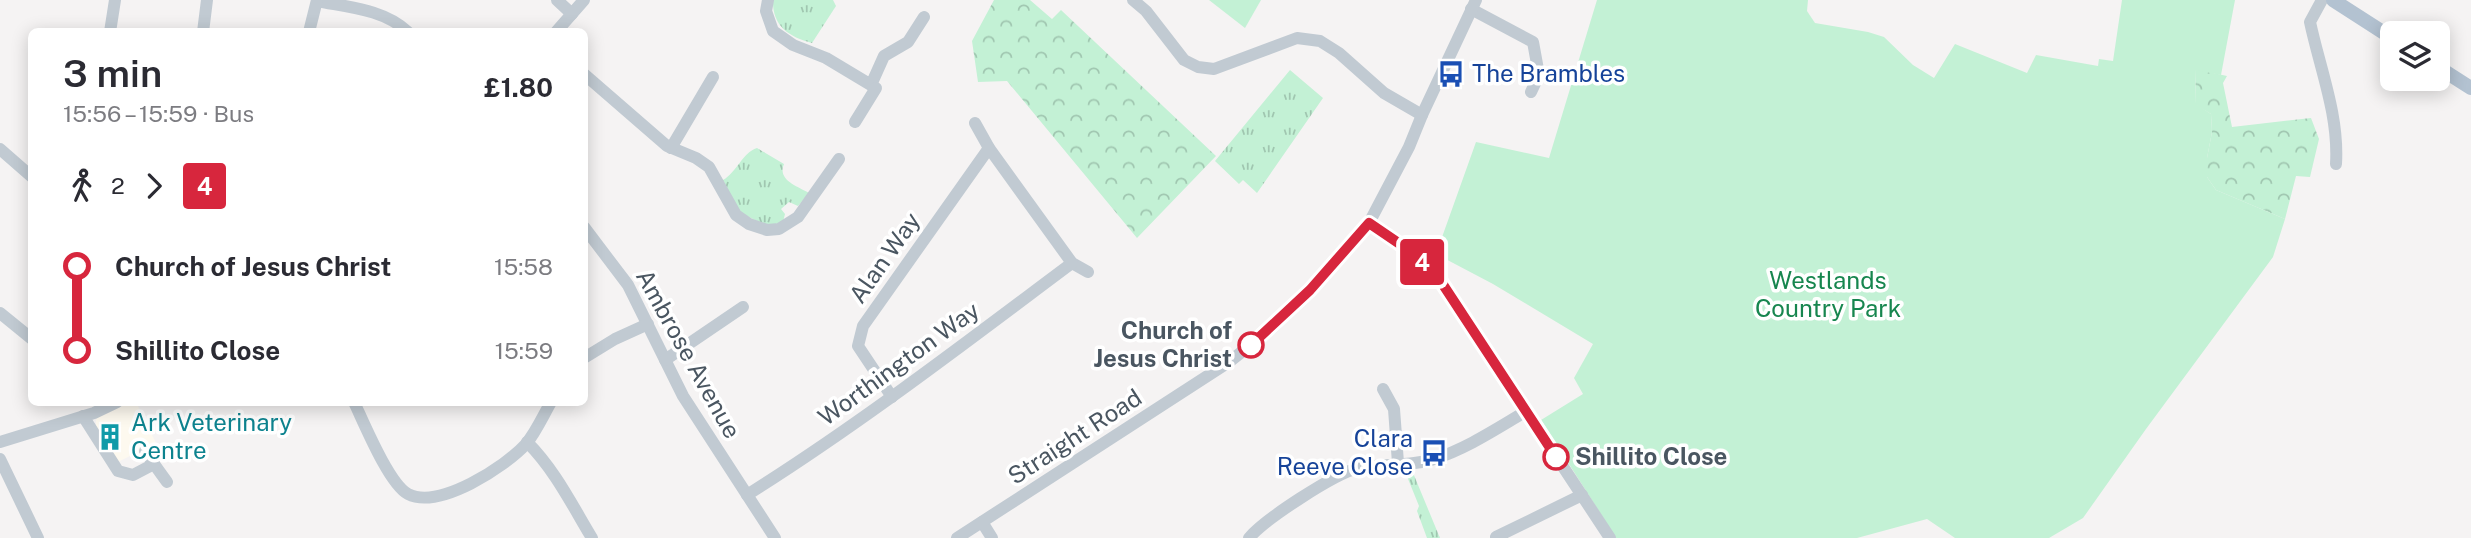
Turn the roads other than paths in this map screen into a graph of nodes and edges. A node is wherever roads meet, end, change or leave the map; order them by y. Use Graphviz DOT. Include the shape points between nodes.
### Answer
graph roads {
  1 [pos="115,0"];
  2 [pos="207,0"];
  3 [pos="557,0"];
  4 [pos="584,0"];
  5 [pos="768,0"];
  6 [pos="1133,0"];
  7 [pos="2322,0"];
  8 [pos="2333,0"];
  9 [pos="317,1"];
  10 [pos="1474,5"];
  11 [pos="572,13"];
  12 [pos="924,17"];
  13 [pos="111,28"];
  14 [pos="204,28"];
  15 [pos="310,28"];
  16 [pos="404,28"];
  17 [pos="559,28"];
  18 [pos="2380,30"];
  19 [pos="2450,74"];
  20 [pos="588,77"];
  21 [pos="713,77"];
  22 [pos="877,88"];
  23 [pos="2471,88"];
  24 [pos="1531,92"];
  25 [pos="1422,115"];
  26 [pos="855,122"];
  27 [pos="975,123"];
  28 [pos="671,148"];
  29 [pos="989,148"];
  30 [pos="0,149"];
  31 [pos="839,159"];
  32 [pos="2336,164"];
  33 [pos="28,174"];
  34 [pos="1369,223"];
  35 [pos="588,232"];
  36 [pos="1072,263"];
  37 [pos="1088,272"];
  38 [pos="743,307"];
  39 [pos="0,313"];
  40 [pos="648,324"];
  41 [pos="28,336"];
  42 [pos="588,356"];
  43 [pos="665,360"];
  44 [pos="1383,389"];
  45 [pos="892,397"];
  46 [pos="356,406"];
  47 [pos="549,406"];
  48 [pos="89,410"];
  49 [pos="1525,412"];
  50 [pos="0,442"];
  51 [pos="527,442"];
  52 [pos="145,451"];
  53 [pos="0,459"];
  54 [pos="1398,463"];
  55 [pos="154,464"];
  56 [pos="167,482"];
  57 [pos="5,485"];
  58 [pos="747,495"];
  59 [pos="1582,495"];
  60 [pos="982,522"];
  61 [pos="1496,537"];
  62 [pos="38,538"];
  63 [pos="592,538"];
  64 [pos="775,538"];
  65 [pos="957,538"];
  66 [pos="992,538"];
  67 [pos="1249,538"];
  68 [pos="1610,538"];
  1 -- 13 [label="street"];
  2 -- 14 [label="street"];
  3 -- 11 [label="street"];
  4 -- 11 [label="street"];
  5 -- 22 [label="street" via="766,11 773,32"];
  6 -- 25 [label="street" via="1184,60 1198,67 1214,69 1297,37 1320,41 1384,93"];
  7 -- 32 [label="street" via="2310,22 2330,101"];
  8 -- 18 [label="main road"];
  9 -- 15 [label="street"];
  9 -- 16 [label="street" via="381,15"];
  10 -- 24 [label="street" via="1533,42 1539,75"];
  10 -- 25 [label="street, Straight Road"];
  11 -- 17 [label="street"];
  12 -- 22 [label="street" via="908,42 884,57"];
  19 -- 23 [label="main road"];
  20 -- 28 [label="street"];
  21 -- 28 [label="street"];
  22 -- 26 [label="street"];
  25 -- 34 [label="street, Straight Road"];
  27 -- 29 [label="street"];
  28 -- 31 [label="street" via="709,167 736,215 767,230 798,218"];
  29 -- 36 [label="street"];
  29 -- 45 [label="street, Alan Way" via="863,326 858,346"];
  30 -- 33 [label="street"];
  34 -- 49 [label="street" via="1416,255 1440,280"];
  34 -- 60 [label="street, Straight Road" via="1272,328 1229,362"];
  35 -- 40 [label="street, Ambrose Avenue" via="628,285"];
  36 -- 37 [label="street"];
  36 -- 45 [label="street, Worthington Way"];
  38 -- 43 [label="street"];
  39 -- 41 [label="street"];
  40 -- 42 [label="street"];
  40 -- 43 [label="street, Ambrose Avenue"];
  43 -- 58 [label="street, Ambrose Avenue"];
  44 -- 54 [label="street" via="1394,409"];
  45 -- 58 [label="street, Worthington Way"];
  46 -- 51 [label="street" via="394,482 407,494 423,498 445,494 487,474"];
  47 -- 51 [label="street"];
  48 -- 50 [label="street"];
  48 -- 55 [label="street" via="118,471 133,475"];
  49 -- 54 [label="street" via="1430,461"];
  49 -- 59 [label="street"];
  51 -- 63 [label="street" via="555,475"];
  52 -- 55 [label="street"];
  53 -- 57 [label="street"];
  54 -- 67 [label="street" via="1356,469 1313,491 1259,526"];
  55 -- 56 [label="street"];
  57 -- 62 [label="street"];
  58 -- 64 [label="street, Ambrose Avenue"];
  59 -- 61 [label="street"];
  59 -- 68 [label="street"];
  60 -- 65 [label="street, Straight Road"];
  60 -- 66 [label="street"];
}
